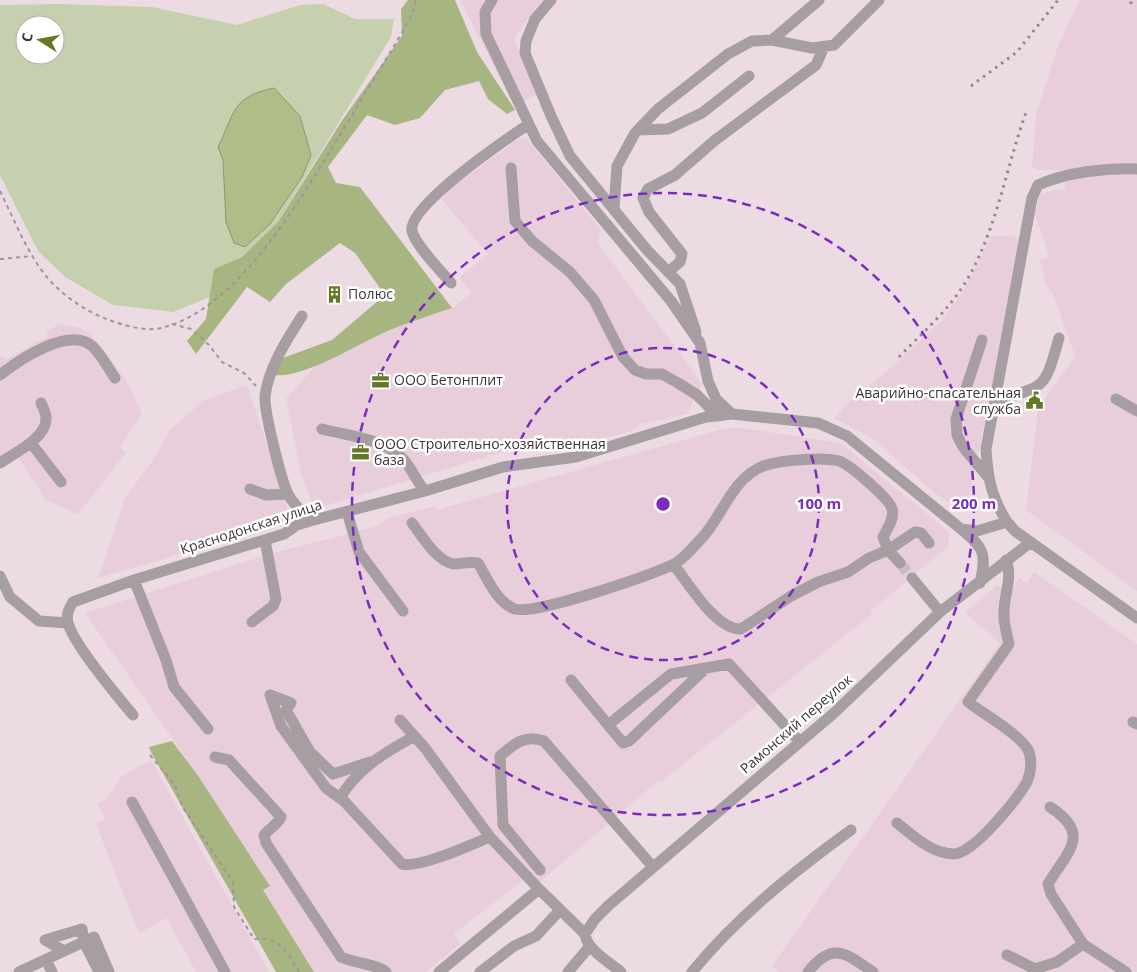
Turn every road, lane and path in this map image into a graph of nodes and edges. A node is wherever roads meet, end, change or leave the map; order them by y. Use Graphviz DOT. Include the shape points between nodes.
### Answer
graph roads {
  1 [pos="416,0"];
  2 [pos="492,0"];
  3 [pos="551,0"];
  4 [pos="819,0"];
  5 [pos="879,0"];
  6 [pos="772,40"];
  7 [pos="824,47"];
  8 [pos="749,76"];
  9 [pos="529,124"];
  10 [pos="638,130"];
  11 [pos="510,168"];
  12 [pos="1137,169"];
  13 [pos="0,191"];
  14 [pos="614,208"];
  15 [pos="34,256"];
  16 [pos="0,259"];
  17 [pos="669,271"];
  18 [pos="451,283"];
  19 [pos="302,316"];
  20 [pos="172,324"];
  21 [pos="1059,338"];
  22 [pos="982,340"];
  23 [pos="700,343"];
  24 [pos="0,375"];
  25 [pos="115,378"];
  26 [pos="265,396"];
  27 [pos="1116,399"];
  28 [pos="995,401"];
  29 [pos="41,403"];
  30 [pos="1137,411"];
  31 [pos="732,414"];
  32 [pos="718,416"];
  33 [pos="322,429"];
  34 [pos="31,443"];
  35 [pos="0,463"];
  36 [pos="988,477"];
  37 [pos="61,482"];
  38 [pos="250,489"];
  39 [pos="425,491"];
  40 [pos="288,494"];
  41 [pos="347,512"];
  42 [pos="310,521"];
  43 [pos="1007,522"];
  44 [pos="412,523"];
  45 [pos="962,529"];
  46 [pos="265,540"];
  47 [pos="1031,542"];
  48 [pos="929,543"];
  49 [pos="888,550"];
  50 [pos="1006,560"];
  51 [pos="900,564"];
  52 [pos="674,565"];
  53 [pos="0,576"];
  54 [pos="912,578"];
  55 [pos="134,580"];
  56 [pos="980,583"];
  57 [pos="403,611"];
  58 [pos="940,612"];
  59 [pos="1137,618"];
  60 [pos="68,622"];
  61 [pos="252,622"];
  62 [pos="707,667"];
  63 [pos="571,680"];
  64 [pos="133,714"];
  65 [pos="400,720"];
  66 [pos="608,725"];
  67 [pos="208,729"];
  68 [pos="413,737"];
  69 [pos="800,742"];
  70 [pos="150,755"];
  71 [pos="215,757"];
  72 [pos="370,762"];
  73 [pos="340,798"];
  74 [pos="132,802"];
  75 [pos="1050,807"];
  76 [pos="897,823"];
  77 [pos="851,830"];
  78 [pos="490,837"];
  79 [pos="653,867"];
  80 [pos="540,870"];
  81 [pos="539,889"];
  82 [pos="560,910"];
  83 [pos="585,934"];
  84 [pos="84,942"];
  85 [pos="1083,944"];
  86 [pos="590,946"];
  87 [pos="64,951"];
  88 [pos="1007,955"];
  89 [pos="46,960"];
  90 [pos="19,972"];
  91 [pos="52,972"];
  92 [pos="99,972"];
  93 [pos="109,972"];
  94 [pos="225,972"];
  95 [pos="299,972"];
  96 [pos="386,972"];
  97 [pos="439,972"];
  98 [pos="480,972"];
  99 [pos="568,972"];
  100 [pos="621,972"];
  101 [pos="692,972"];
  102 [pos="808,972"];
  103 [pos="873,972"];
  104 [pos="1126,972"];
  1 -- 20 [label="path" via="403,31 306,190 253,262 220,296 186,319"];
  2 -- 9 [label="street" via="485,12 486,34"];
  3 -- 14 [label="street" via="535,19 525,53 570,156"];
  4 -- 6 [label="street"];
  5 -- 7 [label="street" via="834,45"];
  6 -- 7 [label="street" via="812,48"];
  6 -- 10 [label="street" via="752,41 728,54 658,109"];
  7 -- 17 [label="street" via="816,65 714,141 675,176 648,189 643,198 649,212 682,254 680,262"];
  8 -- 10 [label="street" via="702,113 668,129"];
  9 -- 18 [label="street" via="446,185 413,220 412,231"];
  9 -- 23 [label="street" via="538,141 671,301"];
  10 -- 14 [label="street" via="617,166"];
  11 -- 32 [label="street" via="516,221 532,240 570,272 594,300 622,357 635,370 662,374 678,383 697,395"];
  12 -- 28 [label="street" via="1065,175 1038,185 1032,198"];
  13 -- 15 [label="path"];
  14 -- 17 [label="street" via="647,250"];
  15 -- 16 [label="path"];
  15 -- 20 [label="path" via="58,289 91,313 123,325 159,329"];
  17 -- 23 [label="street" via="680,284"];
  19 -- 26 [label="street" via="282,347"];
  20 -- 26 [label="path" via="191,329 210,344 222,362 244,373"];
  21 -- 28 [label="street" via="1049,374 1039,386"];
  22 -- 36 [label="street" via="956,419 957,435 963,447"];
  23 -- 31 [label="street" via="708,381 716,399"];
  24 -- 25 [label="street" via="49,345 68,339 91,345"];
  26 -- 40 [label="street" via="266,415"];
  27 -- 30 [label="street"];
  28 -- 36 [label="street" via="986,449"];
  29 -- 34 [label="street" via="47,418 43,430"];
  31 -- 32 [label="street, Краснодонская улица"];
  31 -- 45 [label="street, Краснодонская улица" via="818,423 833,428"];
  32 -- 39 [label="street, Краснодонская улица" via="576,457 504,467"];
  33 -- 39 [label="street" via="384,445 401,456"];
  34 -- 35 [label="street"];
  34 -- 37 [label="street"];
  36 -- 43 [label="street" via="994,500"];
  38 -- 40 [label="street" via="266,495"];
  39 -- 41 [label="street, Краснодонская улица"];
  40 -- 42 [label="street"];
  41 -- 42 [label="street, Краснодонская улица"];
  41 -- 57 [label="street" via="359,552"];
  42 -- 46 [label="street, Краснодонская улица"];
  43 -- 45 [label="street" via="977,531"];
  43 -- 47 [label="street"];
  44 -- 52 [label="street" via="446,562 478,563 503,602 516,609 554,605"];
  45 -- 56 [label="street, Краснодонская улица" via="980,544 984,554"];
  46 -- 55 [label="street, Краснодонская улица"];
  46 -- 61 [label="street" via="276,599 273,606"];
  47 -- 50 [label="street, Рамонский переулок"];
  47 -- 59 [label="street"];
  48 -- 49 [label="street" via="915,532"];
  49 -- 51 [label="street"];
  49 -- 52 [label="street" via="868,558 848,572 791,596 741,629 732,629 718,621"];
  49 -- 52 [label="street" via="883,537 892,519 892,508 884,496 841,462 821,459 762,466 728,498 702,538"];
  50 -- 56 [label="street, Рамонский переулок"];
  50 -- 76 [label="street" via="1010,570 1004,614 1009,644 968,702 1024,744 1031,762 1027,781 993,828 964,852 953,854 924,844"];
  53 -- 60 [label="street" via="10,596 39,621"];
  54 -- 58 [label="street"];
  55 -- 60 [label="street, Краснодонская улица" via="73,602 68,609"];
  55 -- 67 [label="street" via="174,687"];
  56 -- 58 [label="street, Рамонский переулок"];
  58 -- 69 [label="street, Рамонский переулок"];
  60 -- 64 [label="street" via="74,637 111,690"];
  62 -- 66 [label="street" via="671,674"];
  62 -- 66 [label="street" via="629,741 623,742"];
  62 -- 69 [label="street" via="728,664"];
  63 -- 66 [label="street"];
  65 -- 68 [label="street"];
  68 -- 72 [label="street"];
  68 -- 78 [label="street" via="425,748"];
  69 -- 79 [label="street, Рамонский переулок"];
  70 -- 95 [label="path" via="175,784 182,806 232,882 234,907 254,939 278,943"];
  71 -- 96 [label="street" via="229,760 280,817 264,835 266,843 341,957 382,968"];
  72 -- 73 [label="street" via="348,784"];
  72 -- 73 [label="street" via="333,774 310,752 301,738 286,710 291,703 270,695 281,726 326,788"];
  73 -- 78 [label="street" via="402,864 411,866 451,854"];
  74 -- 94 [label="street"];
  75 -- 85 [label="street" via="1068,820 1075,834 1072,845 1048,884"];
  77 -- 101 [label="street" via="744,915"];
  78 -- 81 [label="street"];
  79 -- 80 [label="street" via="544,741 534,738 519,740 500,756 503,825"];
  79 -- 83 [label="street, Рамонский переулок" via="602,912"];
  81 -- 82 [label="street"];
  81 -- 97 [label="street"];
  82 -- 83 [label="street"];
  82 -- 98 [label="street" via="536,936 514,946"];
  83 -- 86 [label="street"];
  84 -- 87 [label="street"];
  84 -- 87 [label="street" via="82,929 45,940"];
  84 -- 92 [label="street"];
  84 -- 93 [label="street" via="94,937"];
  85 -- 88 [label="street" via="1058,962 1035,969"];
  85 -- 104 [label="street"];
  86 -- 99 [label="street"];
  86 -- 100 [label="street"];
  87 -- 89 [label="street"];
  89 -- 90 [label="street"];
  89 -- 91 [label="street"];
  102 -- 103 [label="street" via="818,959 830,953 847,954"];
}
